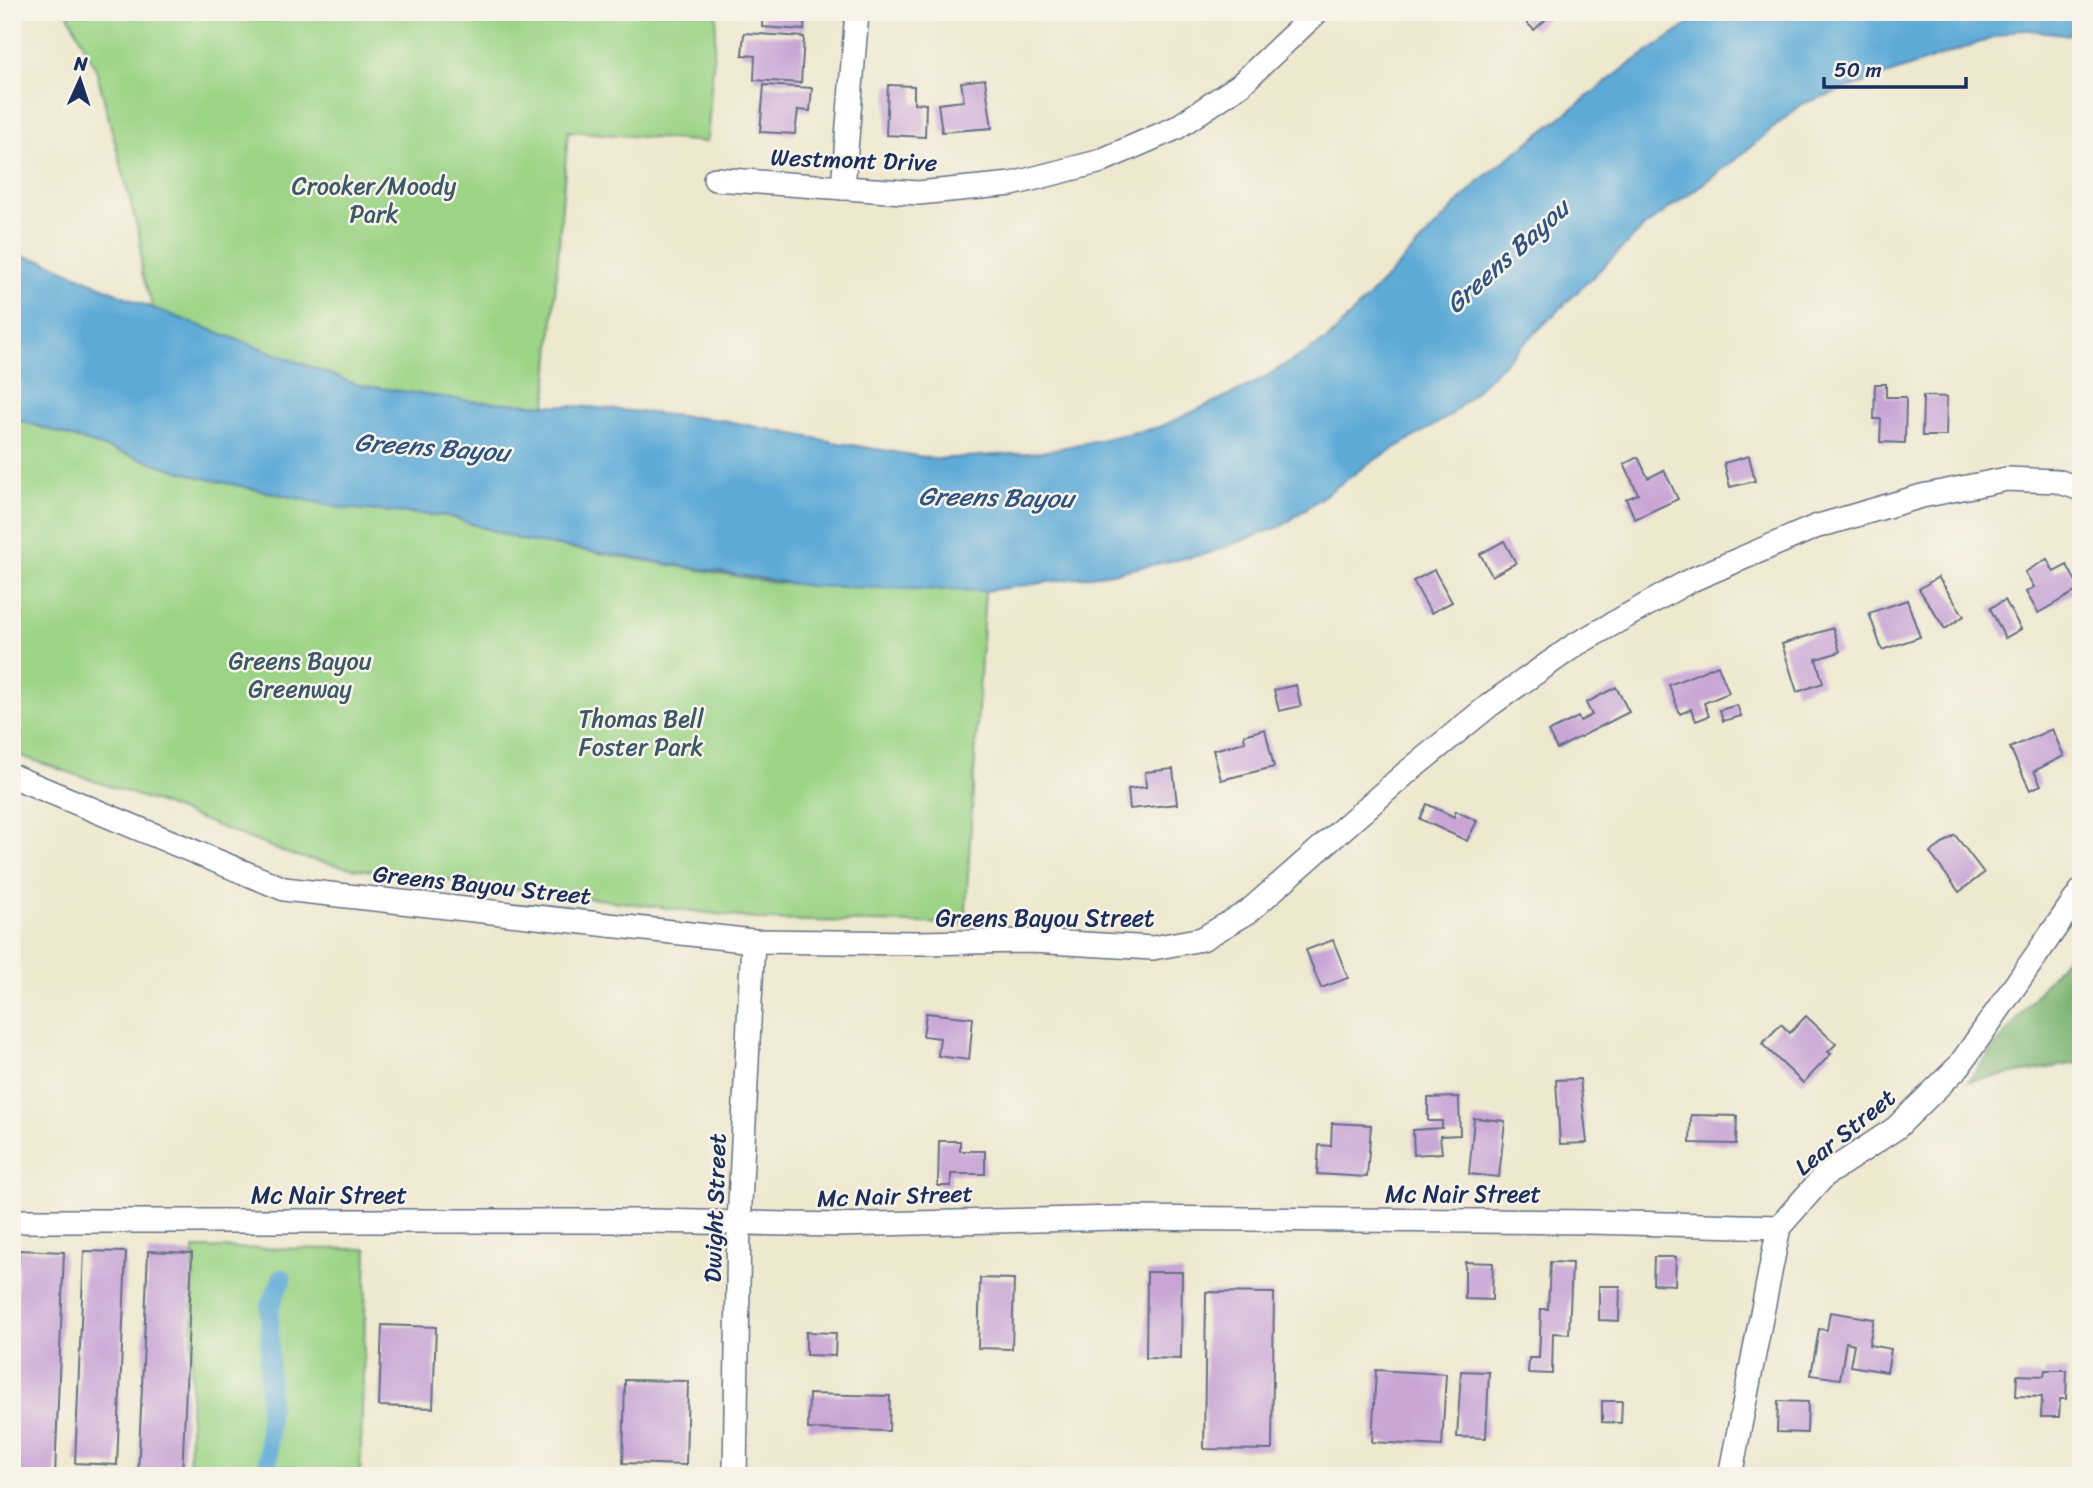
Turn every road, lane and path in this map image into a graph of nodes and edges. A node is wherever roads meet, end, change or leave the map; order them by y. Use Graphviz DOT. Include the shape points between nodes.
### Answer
graph roads {
  1 [pos="857,12"];
  2 [pos="1317,12"];
  3 [pos="715,179"];
  4 [pos="843,188"];
  5 [pos="2081,489"];
  6 [pos="12,776"];
  7 [pos="2081,891"];
  8 [pos="753,941"];
  9 [pos="12,1221"];
  10 [pos="739,1223"];
  11 [pos="1779,1227"];
  12 [pos="735,1476"];
  13 [pos="1730,1476"];
  1 -- 4 [label="street"];
  2 -- 4 [label="street, Westmont Drive" via="1240,85 1176,128 1098,162 1012,184 918,193"];
  3 -- 4 [label="street, Westmont Drive"];
  5 -- 8 [label="street, Greens Bayou Street" via="2057,481 2007,479 1922,496 1815,527 1689,581 1575,645 1491,704 1248,912 1202,939 1153,948 1032,941"];
  6 -- 8 [label="street, Greens Bayou Street" via="284,889"];
  7 -- 11 [label="street, Lear Street" via="1959,1066 1896,1128 1825,1175"];
  8 -- 10 [label="street, Dwight Street"];
  9 -- 10 [label="street, Mc Nair Street"];
  10 -- 11 [label="street, Mc Nair Street" via="1132,1218"];
  10 -- 12 [label="street, Dwight Street"];
  11 -- 13 [label="street"];
}
